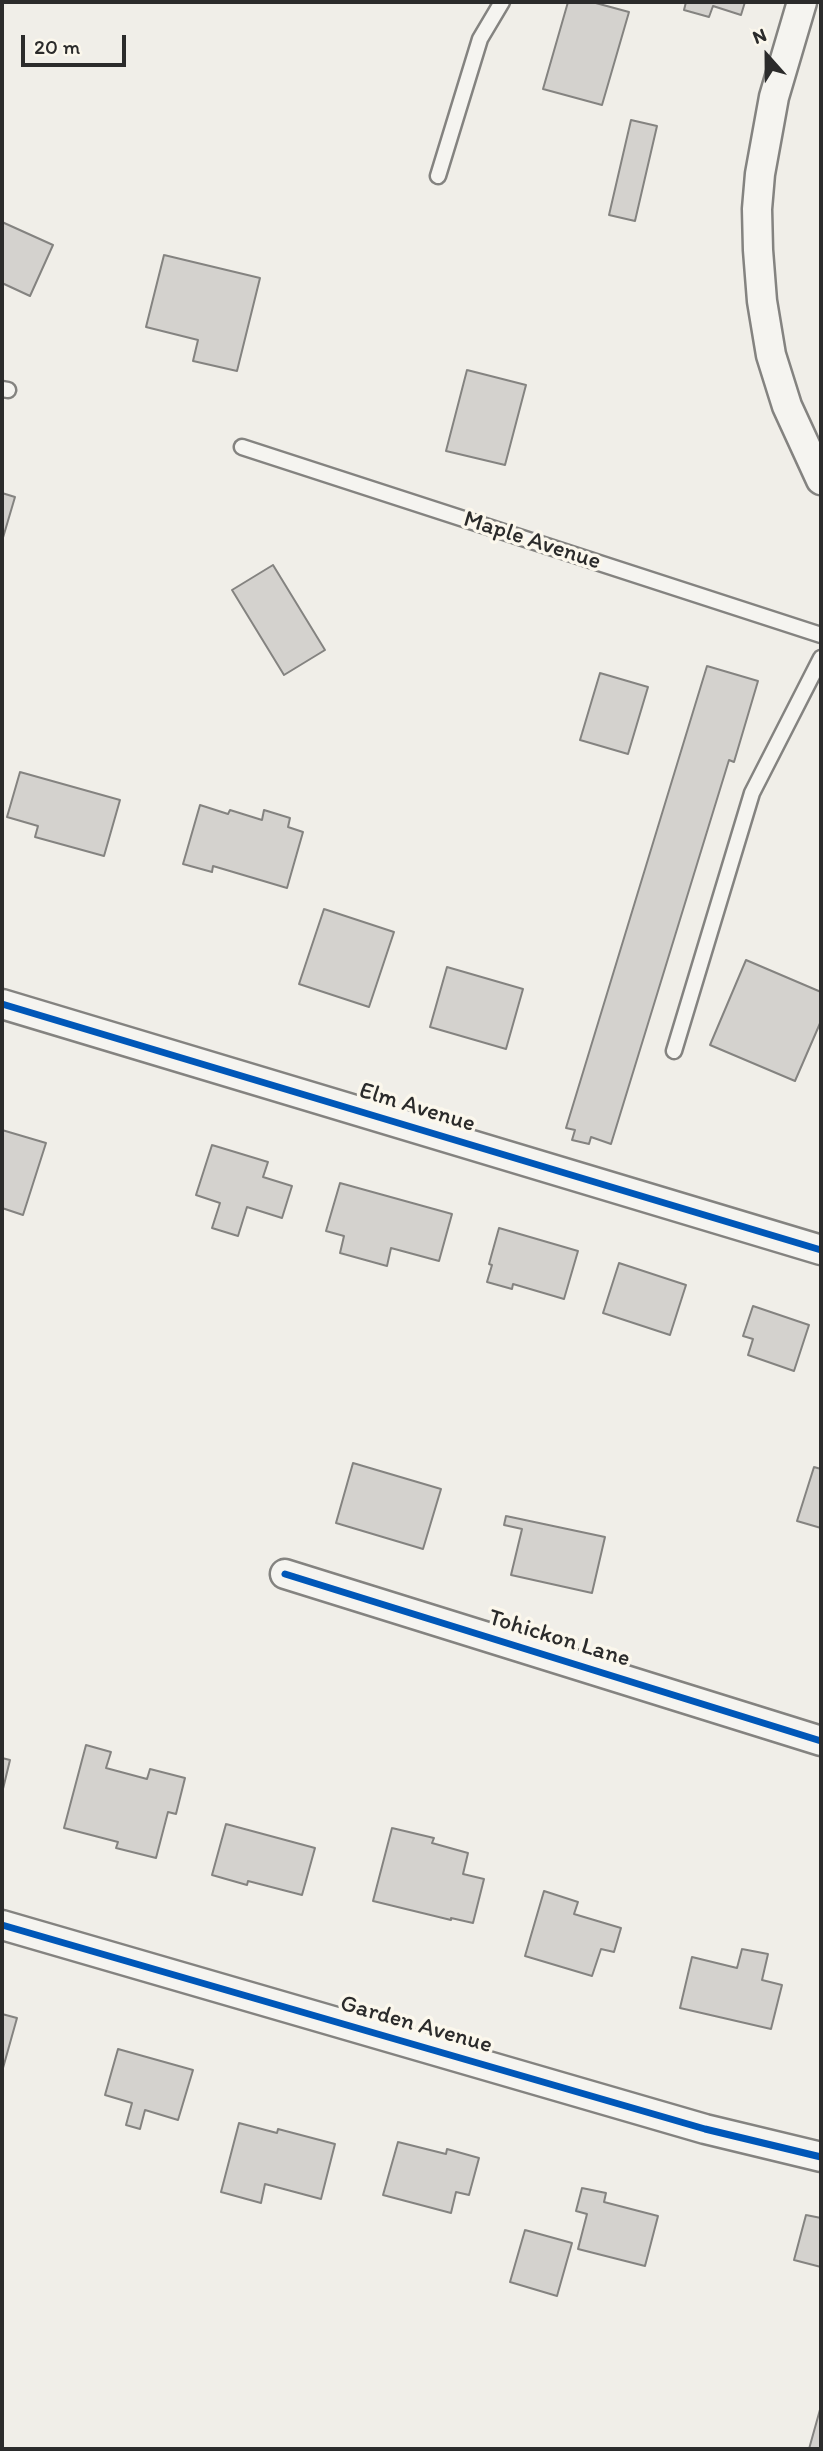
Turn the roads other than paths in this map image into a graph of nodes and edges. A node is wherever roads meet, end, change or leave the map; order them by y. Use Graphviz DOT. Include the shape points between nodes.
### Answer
graph roads {
  1 [pos="502,2"];
  2 [pos="802,2"];
  3 [pos="438,176"];
  4 [pos="242,447"];
  5 [pos="821,481"];
  6 [pos="821,635"];
  7 [pos="821,658"];
  8 [pos="2,1004"];
  9 [pos="674,1051"];
  10 [pos="821,1250"];
  11 [pos="285,1574"];
  12 [pos="821,1741"];
  13 [pos="2,1925"];
  14 [pos="821,2157"];
  1 -- 3 [label="lane" via="480,39"];
  2 -- 5 [label="street" via="774,97 760,174 758,250 771,355 786,406"];
  4 -- 6 [label="lane, Maple Avenue"];
  7 -- 9 [label="lane" via="751,793"];
  8 -- 10 [label="street, Elm Avenue"];
  11 -- 12 [label="street, Tohickon Lane"];
  13 -- 14 [label="street, Garden Avenue" via="705,2129"];
}
